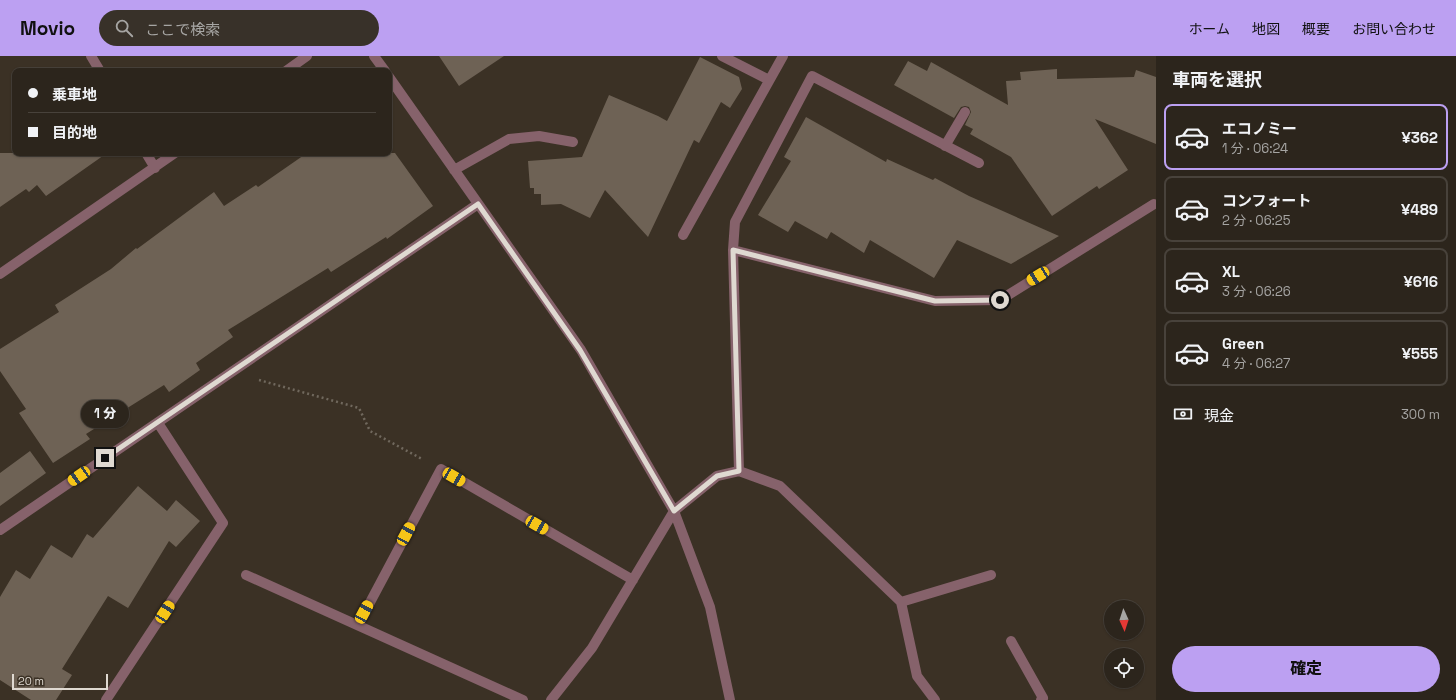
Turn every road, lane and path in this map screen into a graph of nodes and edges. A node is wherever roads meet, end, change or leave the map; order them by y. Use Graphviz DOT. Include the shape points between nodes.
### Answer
graph roads {
  1 [pos="91,56"];
  2 [pos="307,56"];
  3 [pos="374,56"];
  4 [pos="722,56"];
  5 [pos="783,56"];
  6 [pos="98,68"];
  7 [pos="290,68"];
  8 [pos="383,68"];
  9 [pos="769,80"];
  10 [pos="392,81"];
  11 [pos="965,112"];
  12 [pos="573,142"];
  13 [pos="945,146"];
  14 [pos="148,156"];
  15 [pos="171,156"];
  16 [pos="978,163"];
  17 [pos="155,168"];
  18 [pos="454,170"];
  19 [pos="478,204"];
  20 [pos="1154,204"];
  21 [pos="683,235"];
  22 [pos="733,250"];
  23 [pos="0,274"];
  24 [pos="231,372"];
  25 [pos="158,423"];
  26 [pos="441,469"];
  27 [pos="739,471"];
  28 [pos="674,511"];
  29 [pos="0,530"];
  30 [pos="246,575"];
  31 [pos="991,575"];
  32 [pos="633,580"];
  33 [pos="901,602"];
  34 [pos="358,625"];
  35 [pos="1011,641"];
  36 [pos="106,700"];
  37 [pos="523,700"];
  38 [pos="551,700"];
  39 [pos="730,700"];
  40 [pos="935,700"];
  41 [pos="1041,700"];
  1 -- 6 [label="street"];
  2 -- 7 [label="street"];
  3 -- 8 [label="street"];
  4 -- 9 [label="street"];
  5 -- 9 [label="street"];
  9 -- 21 [label="street"];
  10 -- 18 [label="street"];
  11 -- 13 [label="street"];
  12 -- 18 [label="street" via="539,136 509,139"];
  13 -- 16 [label="street"];
  13 -- 22 [label="street" via="812,76 735,222"];
  14 -- 17 [label="street"];
  15 -- 17 [label="street"];
  17 -- 23 [label="street"];
  18 -- 19 [label="street"];
  19 -- 24 [label="street"];
  19 -- 28 [label="street" via="580,350"];
  20 -- 22 [label="street" via="1000,300 935,301"];
  22 -- 27 [label="street"];
  24 -- 25 [label="street"];
  24 -- 26 [label="path" via="359,408 370,431"];
  25 -- 29 [label="street"];
  25 -- 36 [label="street" via="223,523"];
  26 -- 32 [label="street"];
  26 -- 34 [label="street"];
  27 -- 28 [label="street" via="717,476"];
  27 -- 33 [label="street" via="780,486"];
  28 -- 32 [label="street"];
  28 -- 39 [label="street" via="710,607"];
  30 -- 34 [label="street"];
  31 -- 33 [label="street"];
  32 -- 38 [label="street" via="592,648"];
  33 -- 40 [label="street" via="917,676"];
  34 -- 37 [label="street"];
  35 -- 41 [label="street" via="1043,698"];
}
